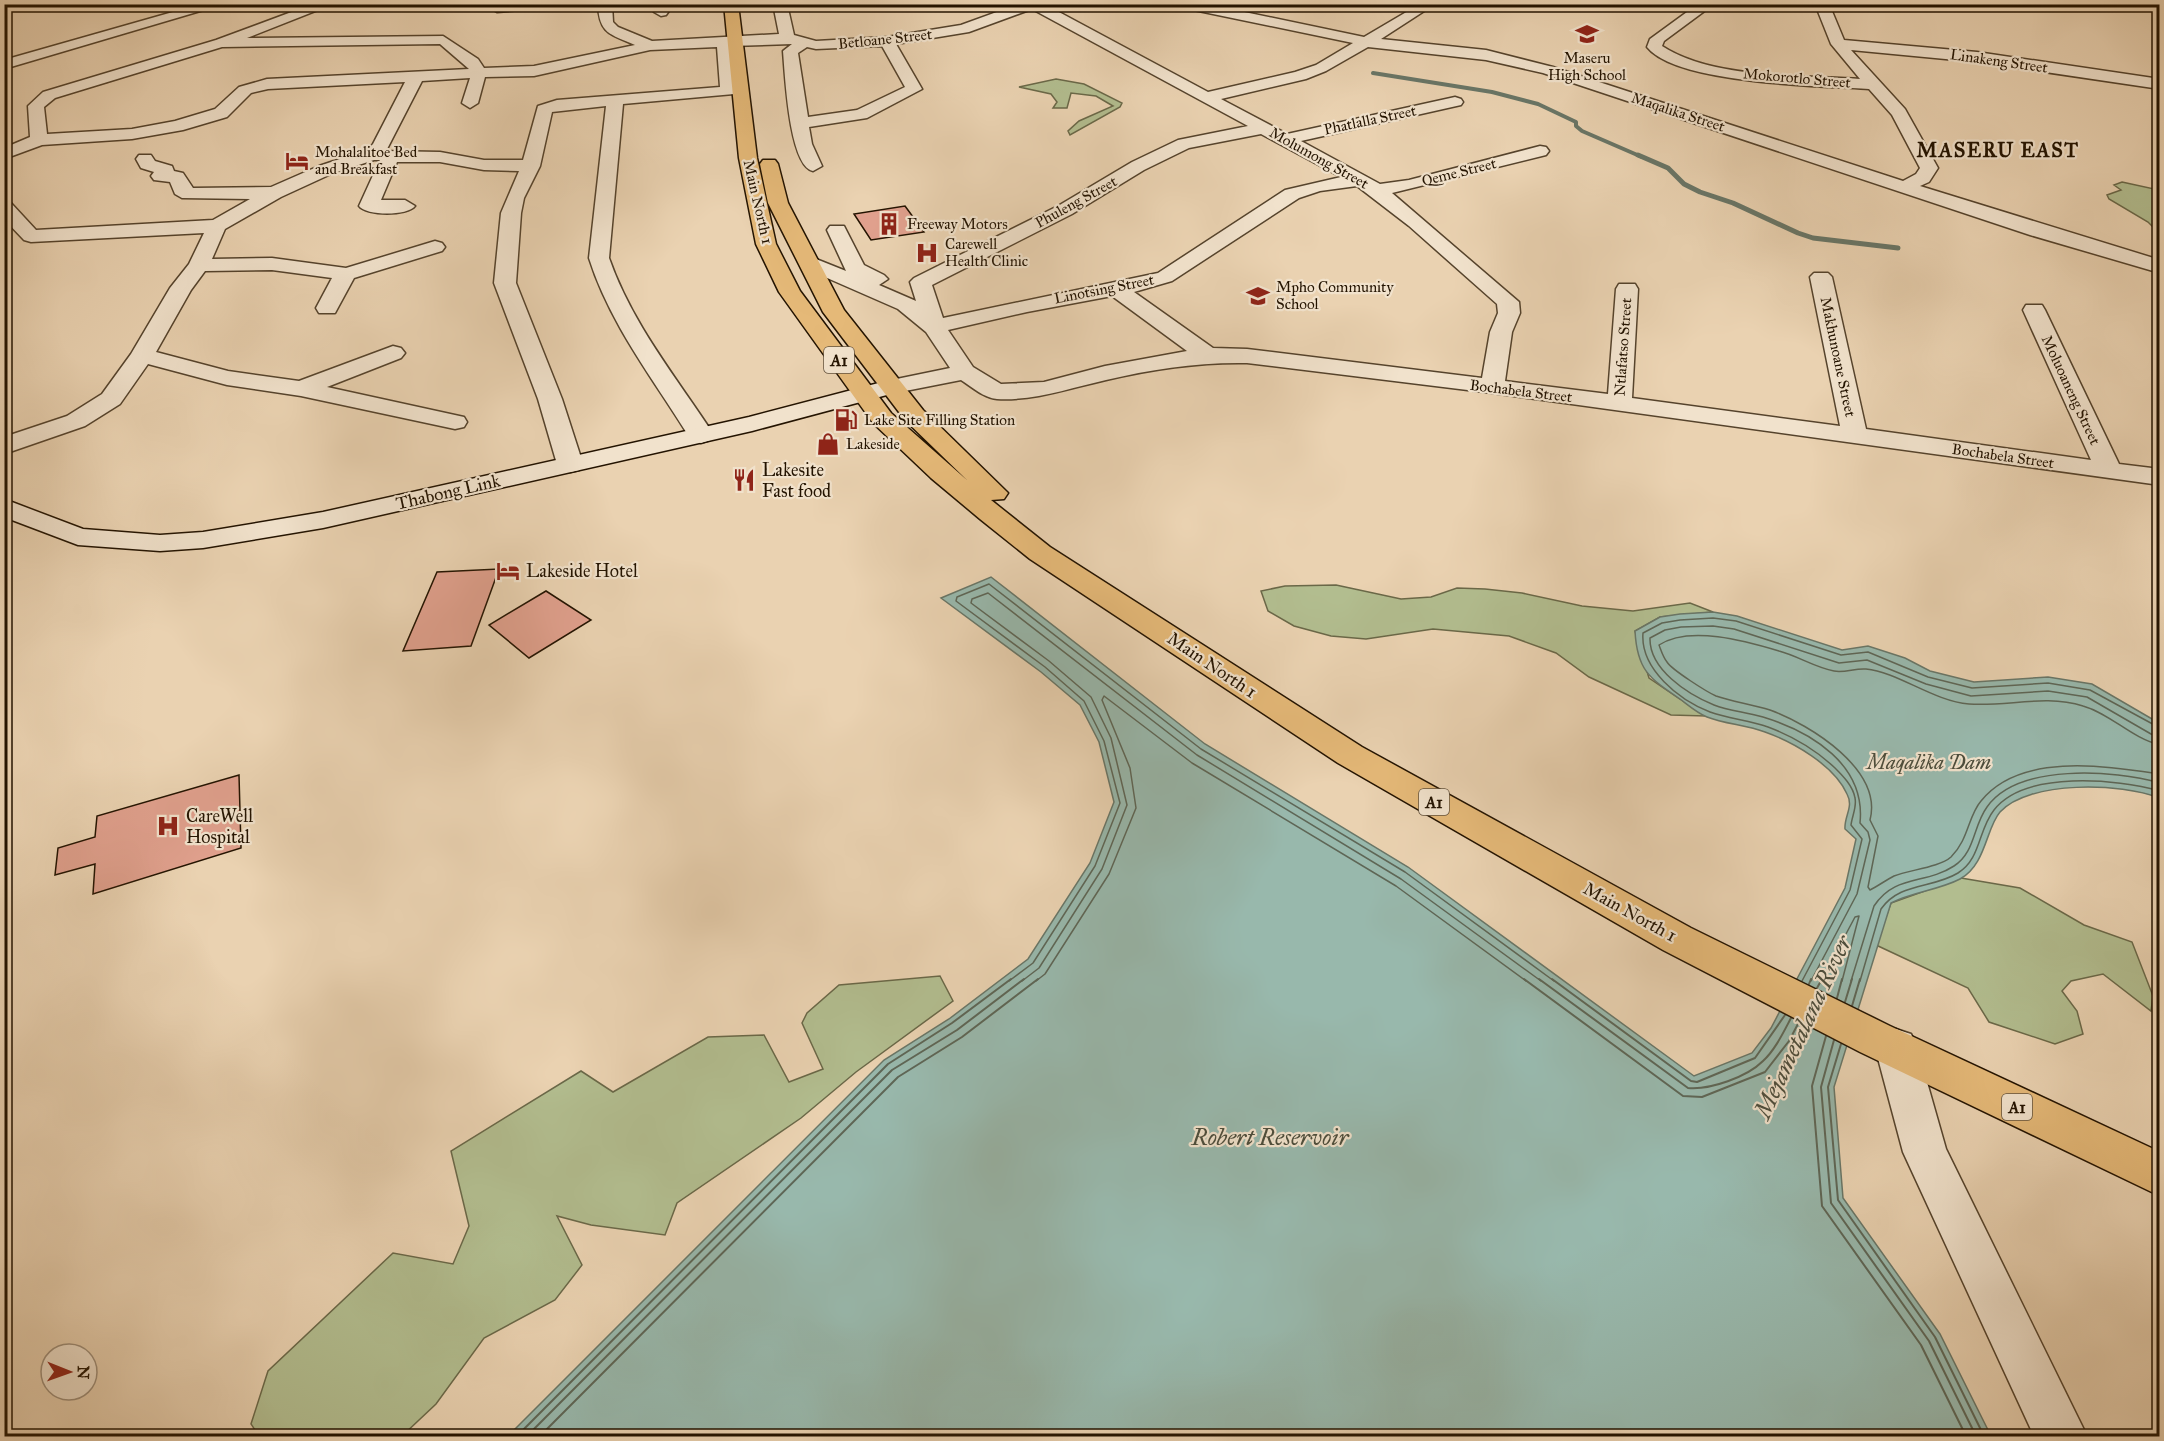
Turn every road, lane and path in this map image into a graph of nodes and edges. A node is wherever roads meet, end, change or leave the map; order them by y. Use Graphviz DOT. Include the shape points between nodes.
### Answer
graph roads {
  1 [pos="218,4"];
  2 [pos="327,4"];
  3 [pos="547,4"];
  4 [pos="605,4"];
  5 [pos="731,4"];
  6 [pos="747,4"];
  7 [pos="780,4"];
  8 [pos="1033,4"];
  9 [pos="1184,4"];
  10 [pos="1708,4"];
  11 [pos="1821,4"];
  12 [pos="1429,5"];
  13 [pos="497,8"];
  14 [pos="241,20"];
  15 [pos="251,33"];
  16 [pos="787,38"];
  17 [pos="736,40"];
  18 [pos="887,41"];
  19 [pos="1367,42"];
  20 [pos="221,43"];
  21 [pos="803,43"];
  22 [pos="1838,44"];
  23 [pos="650,46"];
  24 [pos="4,65"];
  25 [pos="478,73"];
  26 [pos="416,76"];
  27 [pos="1871,84"];
  28 [pos="2160,84"];
  29 [pos="27,88"];
  30 [pos="1206,97"];
  31 [pos="42,98"];
  32 [pos="615,100"];
  33 [pos="1455,102"];
  34 [pos="470,103"];
  35 [pos="800,123"];
  36 [pos="1265,128"];
  37 [pos="1286,139"];
  38 [pos="39,140"];
  39 [pos="1540,151"];
  40 [pos="4,154"];
  41 [pos="381,155"];
  42 [pos="145,159"];
  43 [pos="531,166"];
  44 [pos="813,166"];
  45 [pos="1368,185"];
  46 [pos="1904,187"];
  47 [pos="274,193"];
  48 [pos="405,206"];
  49 [pos="4,207"];
  50 [pos="217,226"];
  51 [pos="837,230"];
  52 [pos="435,247"];
  53 [pos="809,263"];
  54 [pos="199,265"];
  55 [pos="2160,267"];
  56 [pos="348,274"];
  57 [pos="1821,277"];
  58 [pos="921,282"];
  59 [pos="1117,289"];
  60 [pos="1627,290"];
  61 [pos="327,308"];
  62 [pos="2034,310"];
  63 [pos="934,327"];
  64 [pos="393,353"];
  65 [pos="142,355"];
  66 [pos="1207,355"];
  67 [pos="965,372"];
  68 [pos="1492,386"];
  69 [pos="891,387"];
  70 [pos="301,389"];
  71 [pos="864,394"];
  72 [pos="1619,404"];
  73 [pos="455,422"];
  74 [pos="701,435"];
  75 [pos="1855,436"];
  76 [pos="4,446"];
  77 [pos="570,464"];
  78 [pos="2109,470"];
  79 [pos="2160,477"];
  80 [pos="4,507"];
  81 [pos="1124,607"];
  82 [pos="1886,1043"];
  83 [pos="2160,1175"];
  84 [pos="2061,1437"];
  1 -- 24 [label="street"];
  2 -- 15 [label="street"];
  3 -- 13 [label="street"];
  4 -- 23 [label="street" via="606,23 613,30"];
  5 -- 17 [label="main road, Main North 1 / A1"];
  6 -- 17 [label="main road, Main North 1 / A1"];
  7 -- 16 [label="street"];
  8 -- 18 [label="street, Betloane Street" via="979,25"];
  8 -- 30 [label="street, Molumong Street"];
  9 -- 19 [label="street, Maqalika Street"];
  10 -- 27 [label="street, Mokorotlo Street" via="1657,39 1654,47 1686,63 1766,78"];
  11 -- 22 [label="street"];
  12 -- 19 [label="street"];
  14 -- 15 [label="street"];
  15 -- 20 [label="street"];
  16 -- 17 [label="street, Betloane Street"];
  16 -- 21 [label="street, Betloane Street"];
  17 -- 23 [label="street, Betloane Street"];
  17 -- 32 [label="street" via="724,47 728,91"];
  17 -- 53 [label="main road, Main North 1 / A1" via="763,130 778,202"];
  17 -- 71 [label="main road, Main North 1 / A1" via="748,158 766,244 790,292"];
  18 -- 21 [label="street, Betloane Street"];
  18 -- 35 [label="street" via="914,89 861,114"];
  19 -- 30 [label="street" via="1300,76"];
  19 -- 46 [label="street, Maqalika Street" via="1486,56 1539,68"];
  20 -- 25 [label="street" via="443,40 472,62"];
  20 -- 31 [label="street"];
  21 -- 35 [label="street" via="790,51"];
  22 -- 27 [label="street"];
  22 -- 28 [label="street, Linakeng Street" via="1977,57"];
  23 -- 25 [label="street, Betloane Street"];
  25 -- 26 [label="street, Betloane Street"];
  25 -- 34 [label="street"];
  26 -- 38 [label="street, Betloane Street" via="267,84 246,90 221,113 177,126 132,134"];
  26 -- 41 [label="street" via="381,146"];
  27 -- 46 [label="street" via="1899,113 1929,168 1923,178"];
  29 -- 31 [label="street" via="26,98"];
  30 -- 36 [label="street, Molumong Street"];
  31 -- 38 [label="street" via="36,106"];
  32 -- 43 [label="street" via="544,109"];
  32 -- 74 [label="street" via="599,258 619,306"];
  33 -- 37 [label="street, Phatlalla Street"];
  35 -- 44 [label="street" via="803,144"];
  36 -- 37 [label="street, Molumong Street"];
  36 -- 58 [label="street, Phuleng Street" via="1184,144 1138,166 1065,210"];
  37 -- 45 [label="street, Molumong Street"];
  38 -- 40 [label="street, Betloane Street"];
  39 -- 45 [label="street, Qeme Street" via="1410,185"];
  41 -- 43 [label="street"];
  41 -- 47 [label="street" via="325,170"];
  41 -- 48 [label="street" via="369,206"];
  42 -- 47 [label="street" via="147,164 166,170 160,176 177,177 182,190 189,194"];
  43 -- 77 [label="street" via="511,213 505,283 550,399"];
  45 -- 59 [label="street, Linotsing Street" via="1301,190 1165,277"];
  45 -- 68 [label="street, Molumong Street" via="1508,302 1509,313 1501,332"];
  46 -- 55 [label="street, Maqalika Street"];
  47 -- 50 [label="street"];
  49 -- 50 [label="street" via="31,236"];
  50 -- 54 [label="street"];
  51 -- 58 [label="street" via="855,269 879,279"];
  52 -- 56 [label="street"];
  53 -- 63 [label="street" via="906,304"];
  53 -- 69 [label="main road, Main North 1 / A1" via="834,312"];
  54 -- 56 [label="street" via="272,264"];
  54 -- 65 [label="street"];
  56 -- 61 [label="street"];
  57 -- 75 [label="street, Makhunoane Street"];
  58 -- 63 [label="street"];
  59 -- 63 [label="street, Linotsing Street"];
  59 -- 66 [label="street"];
  60 -- 72 [label="street, Ntlafatso Street"];
  62 -- 78 [label="street, Moluoaneng Street"];
  63 -- 67 [label="street"];
  64 -- 70 [label="street"];
  65 -- 70 [label="street" via="227,378"];
  65 -- 76 [label="street" via="111,399 76,422"];
  66 -- 67 [label="street, Bochabela Street" via="1105,373 1044,389 996,392"];
  66 -- 68 [label="street, Bochabela Street" via="1247,356"];
  67 -- 69 [label="street"];
  68 -- 72 [label="street, Bochabela Street"];
  69 -- 71 [label="street, Thabong Link"];
  69 -- 81 [label="main road, Main North 1 / A1" via="914,415 1007,505"];
  70 -- 73 [label="street"];
  71 -- 74 [label="street, Thabong Link"];
  71 -- 81 [label="main road, Main North 1 / A1" via="882,418 973,500 1040,553"];
  72 -- 75 [label="street, Bochabela Street"];
  74 -- 77 [label="street, Thabong Link"];
  75 -- 78 [label="street, Bochabela Street"];
  77 -- 80 [label="street, Thabong Link" via="323,520 203,540 160,543 78,537"];
  78 -- 79 [label="street, Bochabela Street"];
  81 -- 82 [label="main road, Main North 1 / A1" via="1350,754 1677,939"];
  82 -- 83 [label="main road, Main North 1 / A1"];
  82 -- 84 [label="street" via="1925,1152"];
}
